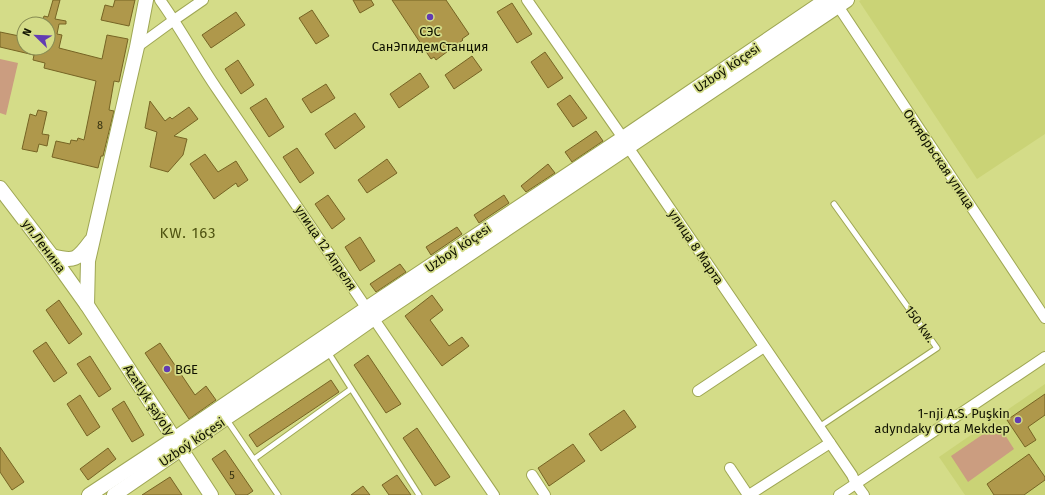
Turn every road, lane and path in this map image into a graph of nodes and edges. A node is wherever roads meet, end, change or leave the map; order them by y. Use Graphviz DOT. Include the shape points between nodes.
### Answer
graph roads {
  1 [pos="146,0"];
  2 [pos="160,0"];
  3 [pos="203,0"];
  4 [pos="527,0"];
  5 [pos="836,2"];
  6 [pos="174,20"];
  7 [pos="137,47"];
  8 [pos="625,143"];
  9 [pos="0,188"];
  10 [pos="834,204"];
  11 [pos="92,239"];
  12 [pos="52,256"];
  13 [pos="87,305"];
  14 [pos="371,313"];
  15 [pos="1045,318"];
  16 [pos="764,346"];
  17 [pos="327,351"];
  18 [pos="1045,357"];
  19 [pos="351,389"];
  20 [pos="698,391"];
  21 [pos="226,418"];
  22 [pos="820,427"];
  23 [pos="830,443"];
  24 [pos="178,444"];
  25 [pos="254,459"];
  26 [pos="730,468"];
  27 [pos="532,475"];
  28 [pos="856,484"];
  29 [pos="123,491"];
  30 [pos="89,495"];
  31 [pos="211,495"];
  32 [pos="278,495"];
  33 [pos="419,495"];
  34 [pos="494,495"];
  35 [pos="545,495"];
  36 [pos="749,495"];
  37 [pos="839,495"];
  38 [pos="864,495"];
  1 -- 7 [label="street"];
  2 -- 6 [label="street, улица 12 Апреля"];
  3 -- 6 [label="street"];
  4 -- 8 [label="street, улица 8 Марта"];
  5 -- 8 [label="street, Uzboý köçesi"];
  5 -- 15 [label="street, Октябрьская улица"];
  6 -- 7 [label="street"];
  6 -- 14 [label="street, улица 12 Апреля" via="206,73"];
  7 -- 11 [label="street"];
  8 -- 14 [label="street, Uzboý köçesi"];
  8 -- 16 [label="street, улица 8 Марта"];
  9 -- 12 [label="street, ул.Ленина"];
  10 -- 22 [label="lane, 150 kw." via="937,348"];
  11 -- 12 [label="street" via="75,258"];
  11 -- 13 [label="street" via="87,273"];
  12 -- 13 [label="street, ул.Ленина"];
  13 -- 24 [label="street, Azatlyk şaýoly"];
  14 -- 17 [label="street, Uzboý köçesi"];
  14 -- 24 [label="street, Uzboý köçesi"];
  14 -- 34 [label="street, улица 12 Апреля"];
  16 -- 20 [label="street"];
  16 -- 22 [label="street, улица 8 Марта"];
  17 -- 19 [label="lane"];
  17 -- 21 [label="street, Uzboý köçesi"];
  18 -- 28 [label="street"];
  19 -- 25 [label="lane"];
  19 -- 33 [label="lane"];
  21 -- 24 [label="street, Uzboý köçesi"];
  21 -- 25 [label="lane"];
  22 -- 23 [label="street, улица 8 Марта"];
  23 -- 28 [label="street, улица 8 Марта"];
  23 -- 36 [label="street"];
  24 -- 29 [label="street, Uzboý köçesi"];
  24 -- 30 [label="street, Uzboý köçesi"];
  24 -- 31 [label="street, Azatlyk şaýoly"];
  25 -- 32 [label="lane"];
  26 -- 36 [label="street"];
  27 -- 35 [label="street"];
  28 -- 37 [label="street"];
  28 -- 38 [label="street, улица 8 Марта"];
}
